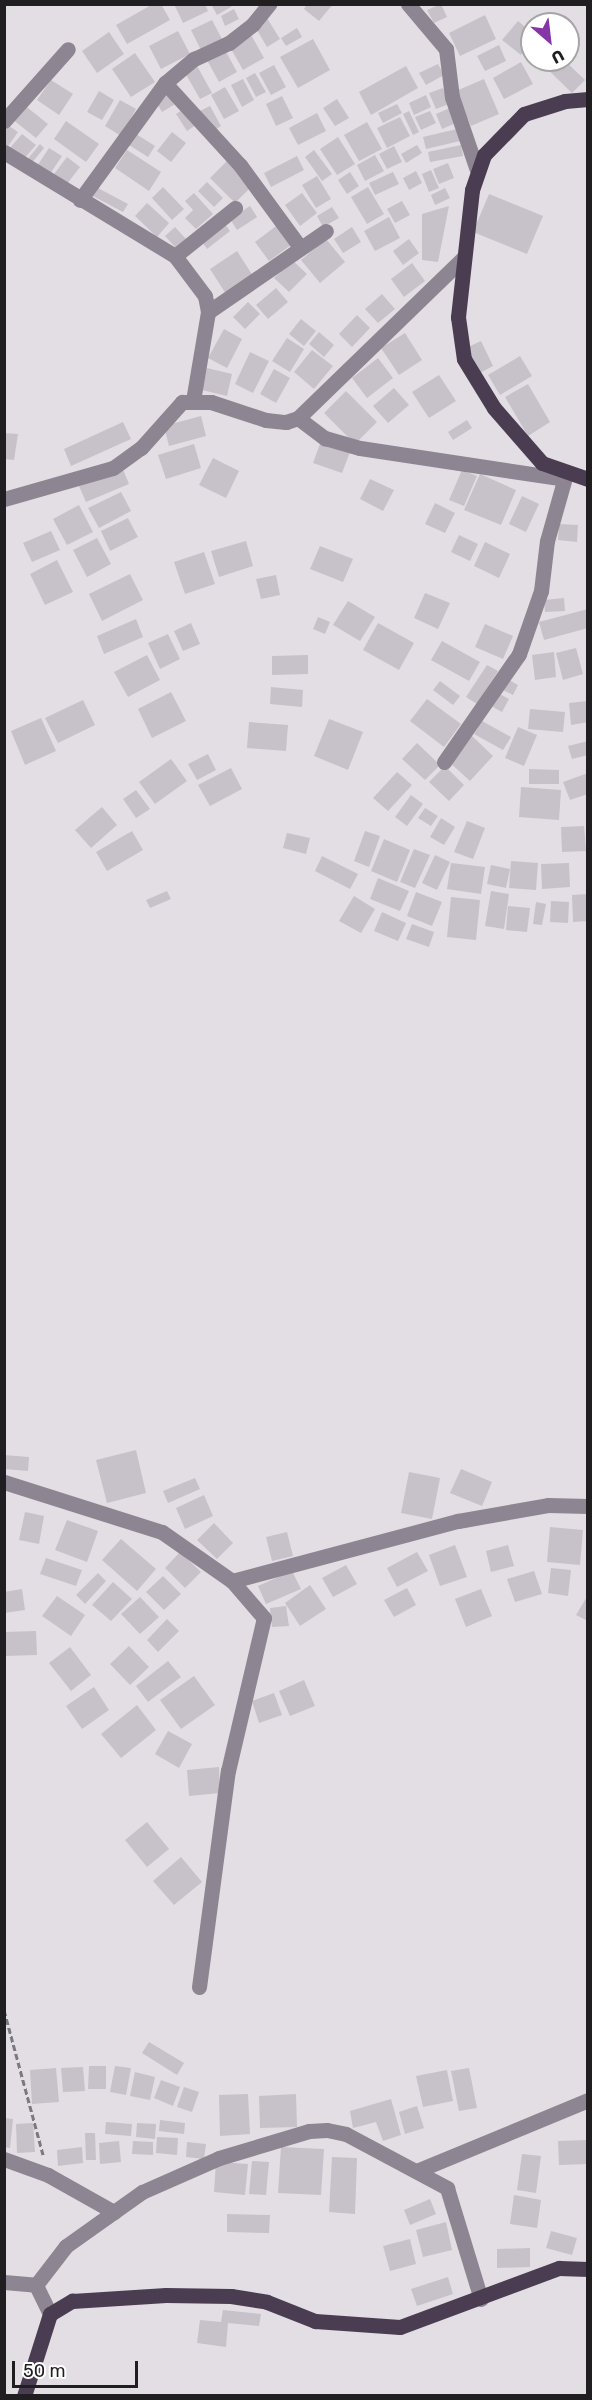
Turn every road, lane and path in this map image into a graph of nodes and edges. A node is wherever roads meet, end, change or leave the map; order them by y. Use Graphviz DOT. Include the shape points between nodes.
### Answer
graph roads {
  1 [pos="269,4"];
  2 [pos="408,4"];
  3 [pos="68,49"];
  4 [pos="165,82"];
  5 [pos="588,99"];
  6 [pos="4,121"];
  7 [pos="4,152"];
  8 [pos="477,170"];
  9 [pos="80,200"];
  10 [pos="235,208"];
  11 [pos="326,231"];
  12 [pos="300,247"];
  13 [pos="175,256"];
  14 [pos="464,257"];
  15 [pos="208,312"];
  16 [pos="193,401"];
  17 [pos="298,418"];
  18 [pos="565,476"];
  19 [pos="588,479"];
  20 [pos="4,499"];
  21 [pos="444,762"];
  22 [pos="4,1482"];
  23 [pos="588,1506"];
  24 [pos="232,1581"];
  25 [pos="199,1987"];
  26 [pos="4,2010"];
  27 [pos="588,2100"];
  28 [pos="4,2158"];
  29 [pos="419,2170"];
  30 [pos="48,2175"];
  31 [pos="114,2212"];
  32 [pos="588,2270"];
  33 [pos="4,2282"];
  34 [pos="36,2285"];
  35 [pos="481,2299"];
  36 [pos="50,2314"];
  37 [pos="24,2396"];
  1 -- 4 [label="street" via="253,24 229,43 194,59"];
  2 -- 8 [label="street" via="446,49 452,97"];
  3 -- 6 [label="street"];
  4 -- 9 [label="street"];
  4 -- 12 [label="street" via="240,165"];
  5 -- 8 [label="main road" via="565,101 524,114 494,141"];
  7 -- 9 [label="street"];
  8 -- 14 [label="main road"];
  9 -- 13 [label="street"];
  10 -- 13 [label="street"];
  11 -- 12 [label="street"];
  12 -- 15 [label="street"];
  13 -- 15 [label="street" via="205,296"];
  14 -- 17 [label="street"];
  14 -- 18 [label="main road" via="458,317 464,359 517,437 542,464"];
  15 -- 16 [label="street"];
  16 -- 17 [label="street" via="211,402 266,420 286,422"];
  16 -- 20 [label="street" via="174,407 141,448 113,468"];
  17 -- 18 [label="street" via="325,438 360,448"];
  18 -- 19 [label="main road"];
  18 -- 21 [label="street" via="547,542 541,591 519,654"];
  22 -- 24 [label="street" via="162,1532"];
  23 -- 24 [label="street" via="548,1505 458,1521"];
  24 -- 25 [label="street" via="264,1618 228,1771"];
  26 -- 30 [label="path"];
  27 -- 29 [label="street"];
  28 -- 30 [label="street"];
  29 -- 31 [label="street" via="346,2134 309,2131 198,2165 142,2192"];
  29 -- 35 [label="street" via="447,2188"];
  30 -- 31 [label="street"];
  31 -- 34 [label="street" via="66,2246"];
  32 -- 35 [label="main road" via="559,2268"];
  33 -- 34 [label="street"];
  34 -- 36 [label="street"];
  35 -- 36 [label="main road" via="400,2326 315,2321 267,2302 231,2296 80,2300 66,2303"];
  36 -- 37 [label="main road"];
}
